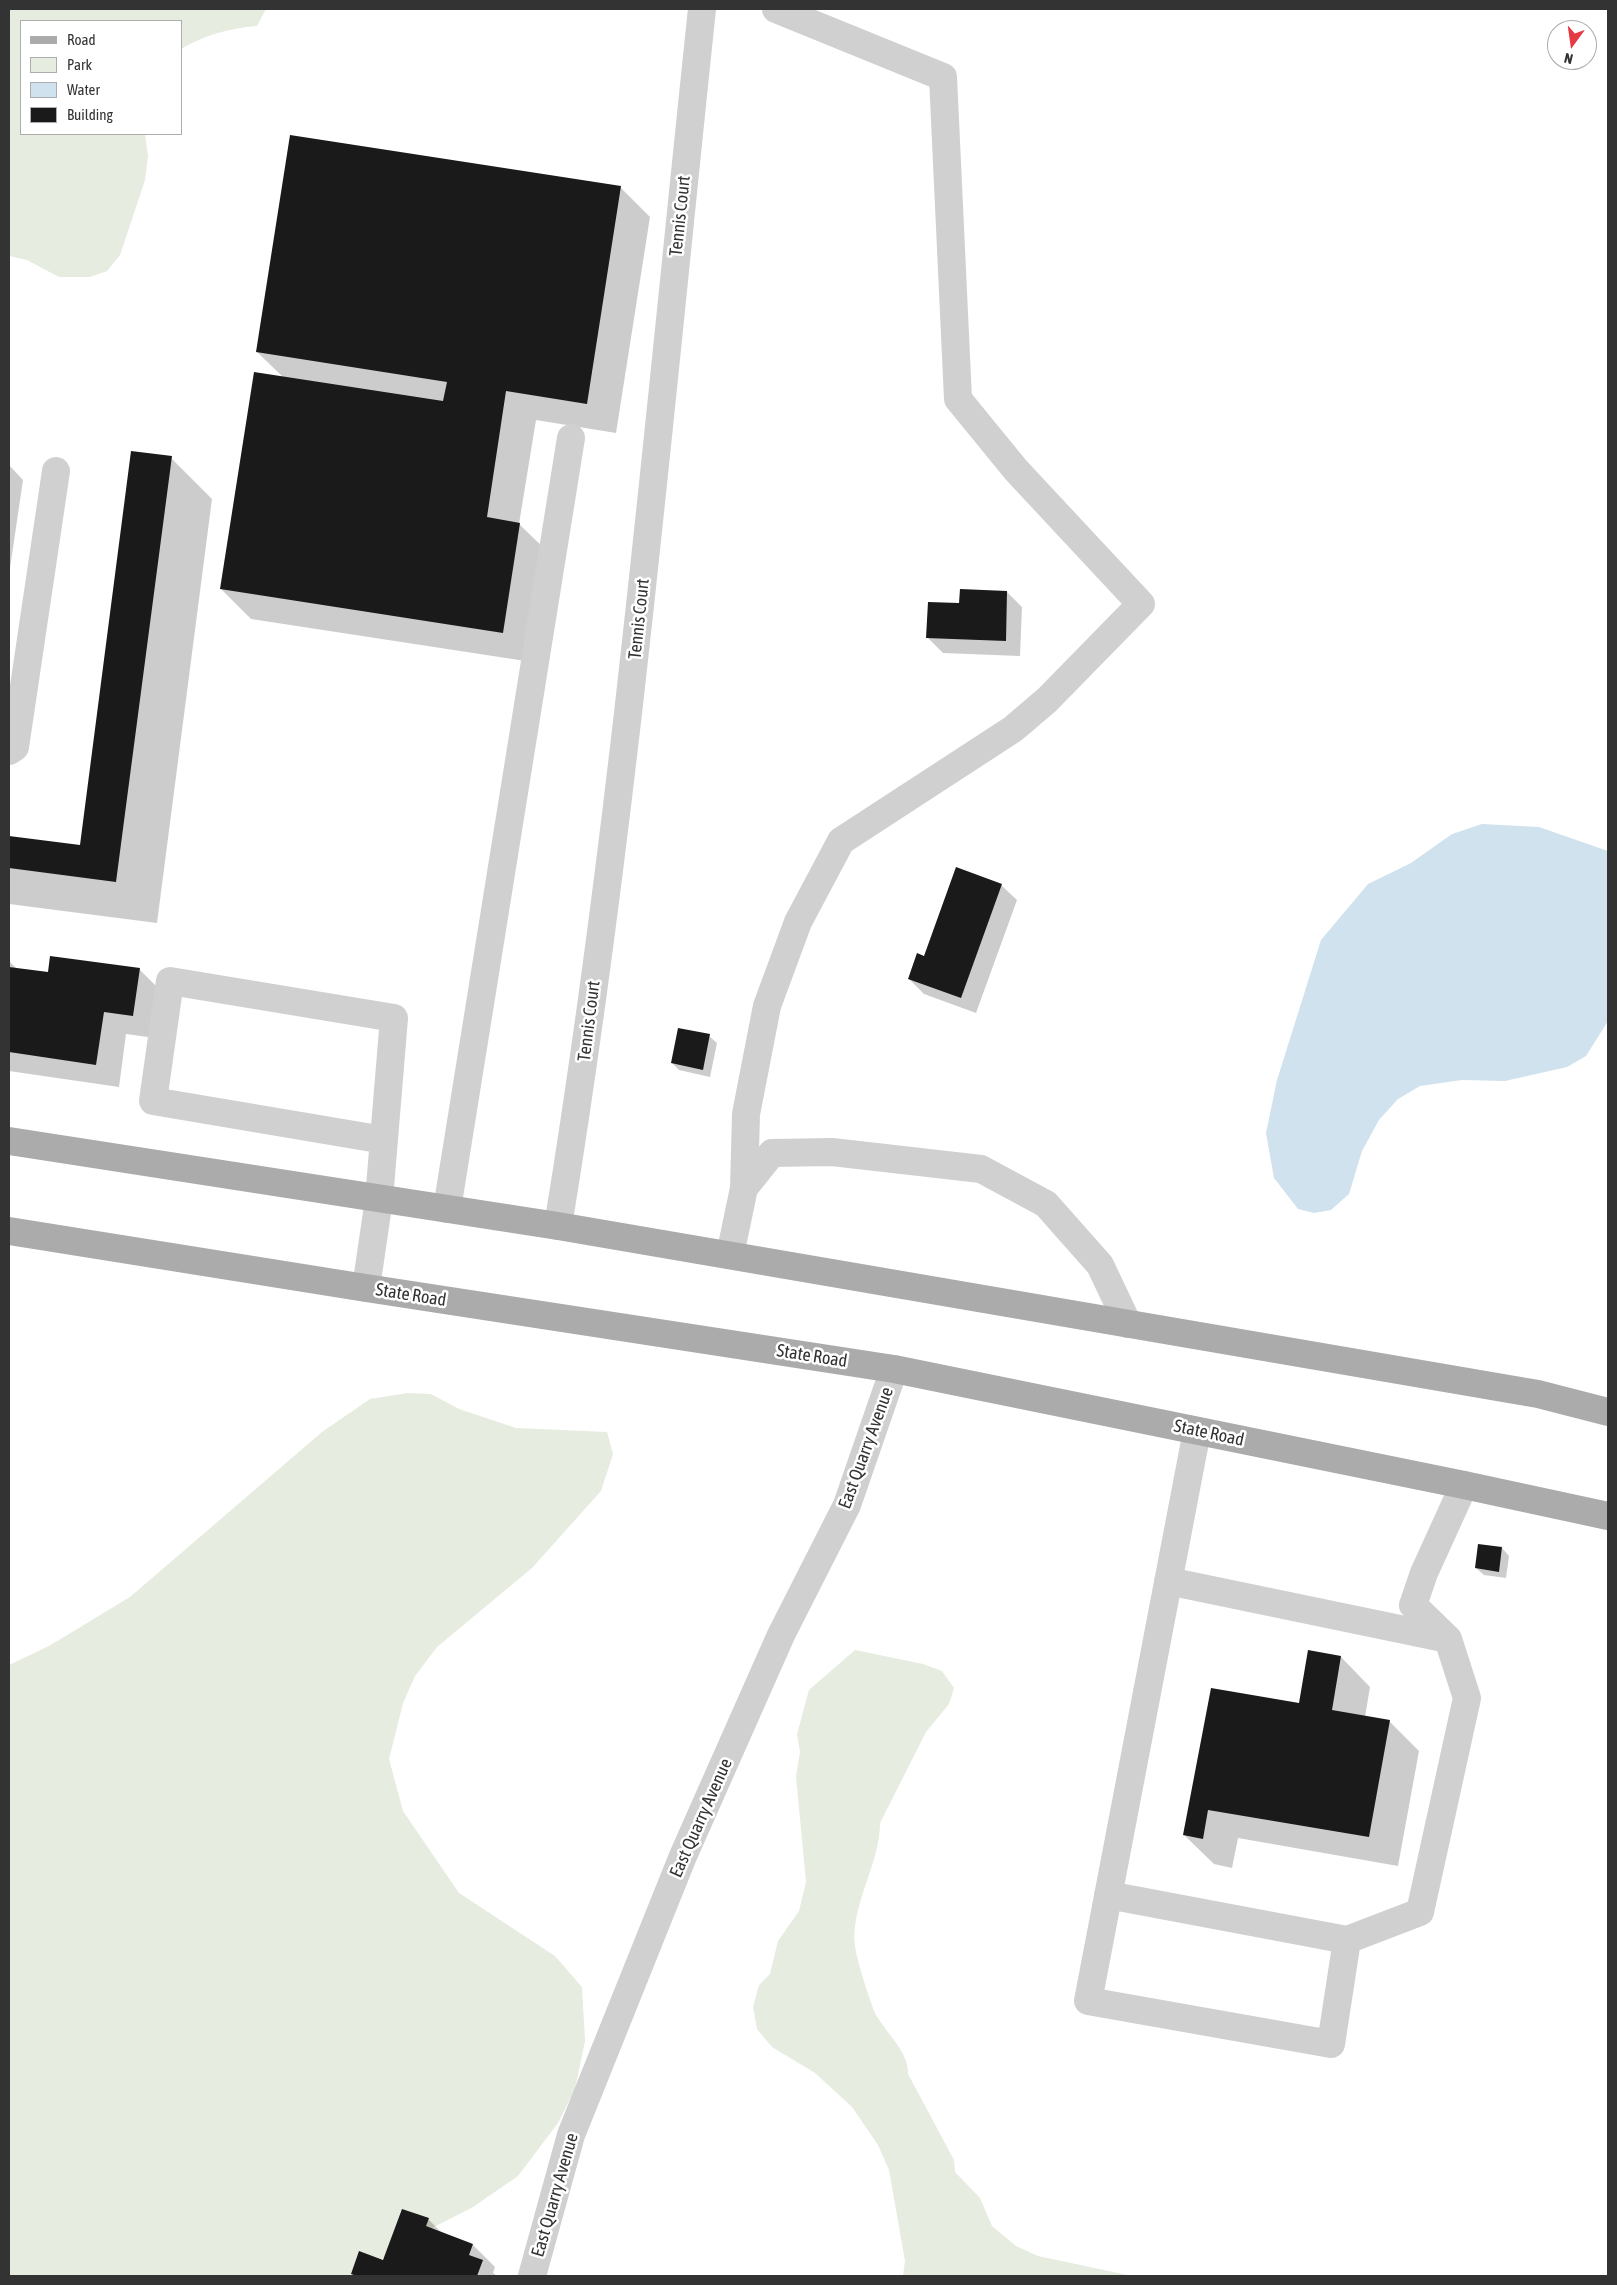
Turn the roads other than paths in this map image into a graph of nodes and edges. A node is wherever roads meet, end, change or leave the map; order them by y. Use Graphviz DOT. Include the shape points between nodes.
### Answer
graph roads {
  1 [pos="702,9"];
  2 [pos="776,9"];
  3 [pos="571,438"];
  4 [pos="56,471"];
  5 [pos="9,751"];
  6 [pos="384,1140"];
  7 [pos="9,1141"];
  8 [pos="744,1188"];
  9 [pos="379,1199"];
  10 [pos="447,1209"];
  11 [pos="558,1226"];
  12 [pos="9,1231"];
  13 [pos="730,1256"];
  14 [pos="366,1288"];
  15 [pos="1128,1324"];
  16 [pos="894,1369"];
  17 [pos="1608,1412"];
  18 [pos="1197,1430"];
  19 [pos="1464,1485"];
  20 [pos="1608,1516"];
  21 [pos="1168,1581"];
  22 [pos="1448,1639"];
  23 [pos="1108,1895"];
  24 [pos="1347,1940"];
  25 [pos="532,2276"];
  1 -- 11 [label="street, Tennis Court" via="640,619 584,1064"];
  2 -- 8 [label="street" via="943,77 958,399 1016,470 1141,604 1047,700 1013,729 841,841 798,922 767,1006 746,1114"];
  3 -- 10 [label="street"];
  4 -- 5 [label="street" via="15,747"];
  6 -- 6 [label="street" via="394,1018 170,981 153,1101"];
  6 -- 9 [label="street"];
  7 -- 9 [label="main road"];
  8 -- 13 [label="street"];
  8 -- 15 [label="street" via="772,1153 832,1152 981,1169 1046,1204 1100,1265"];
  9 -- 10 [label="main road"];
  9 -- 14 [label="street"];
  10 -- 11 [label="main road"];
  11 -- 13 [label="main road"];
  12 -- 14 [label="main road, State Road"];
  13 -- 15 [label="main road"];
  14 -- 16 [label="main road, State Road"];
  15 -- 17 [label="main road" via="1538,1394"];
  16 -- 18 [label="main road, State Road"];
  16 -- 25 [label="street, East Quarry Avenue" via="847,1506 781,1635 683,1856 570,2135"];
  18 -- 19 [label="main road, State Road"];
  18 -- 21 [label="street"];
  19 -- 20 [label="main road, State Road"];
  19 -- 22 [label="street" via="1413,1605"];
  21 -- 22 [label="street"];
  21 -- 23 [label="street"];
  22 -- 24 [label="street" via="1468,1698 1420,1912"];
  23 -- 24 [label="street"];
  23 -- 24 [label="street" via="1088,2001 1331,2044"];
}
